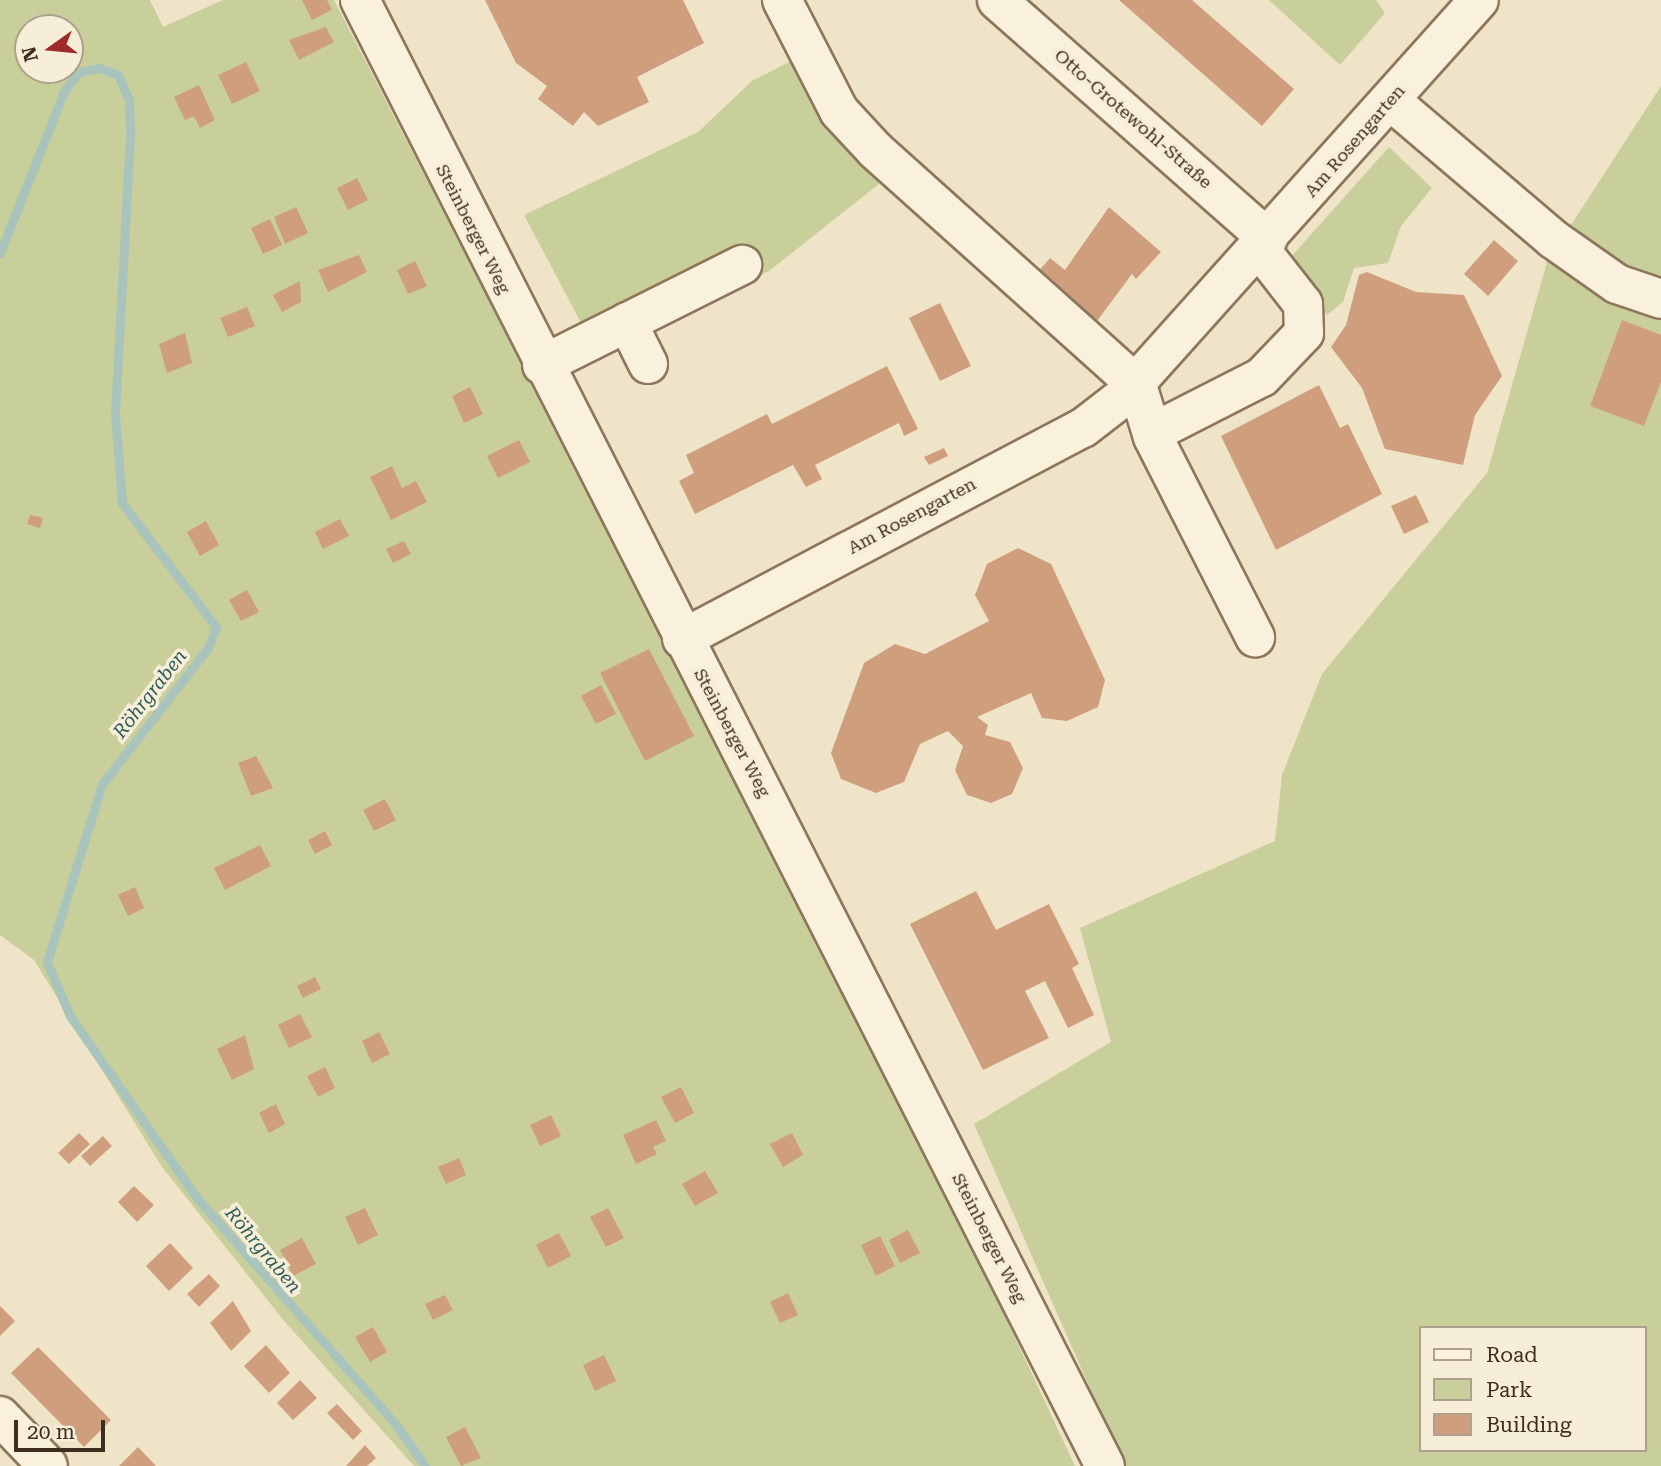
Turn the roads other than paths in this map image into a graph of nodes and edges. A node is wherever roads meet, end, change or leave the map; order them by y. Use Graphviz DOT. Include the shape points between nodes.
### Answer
graph roads {
  1 [pos="360,0"];
  2 [pos="782,0"];
  3 [pos="997,0"];
  4 [pos="1459,7"];
  5 [pos="1391,101"];
  6 [pos="1264,244"];
  7 [pos="742,265"];
  8 [pos="1661,299"];
  9 [pos="626,323"];
  10 [pos="648,364"];
  11 [pos="542,365"];
  12 [pos="1137,385"];
  13 [pos="1152,433"];
  14 [pos="1255,637"];
  15 [pos="682,639"];
  16 [pos="0,1416"];
  17 [pos="48,1466"];
  18 [pos="1105,1466"];
  1 -- 11 [label="street, Steinberger Weg"];
  2 -- 12 [label="street" via="839,111 875,150"];
  3 -- 6 [label="street, Otto-Grotewohl-Straße"];
  4 -- 5 [label="street, Am Rosengarten"];
  5 -- 6 [label="street, Am Rosengarten"];
  5 -- 8 [label="street" via="1553,239 1618,284"];
  6 -- 12 [label="street, Am Rosengarten"];
  6 -- 13 [label="street, Otto-Grotewohl-Straße" via="1303,304 1304,333 1262,377"];
  7 -- 9 [label="street"];
  9 -- 10 [label="street"];
  9 -- 11 [label="street"];
  11 -- 15 [label="street, Steinberger Weg"];
  12 -- 13 [label="street"];
  12 -- 15 [label="street, Am Rosengarten" via="1083,428"];
  13 -- 14 [label="street"];
  15 -- 18 [label="street, Steinberger Weg"];
  16 -- 17 [label="street"];
}
